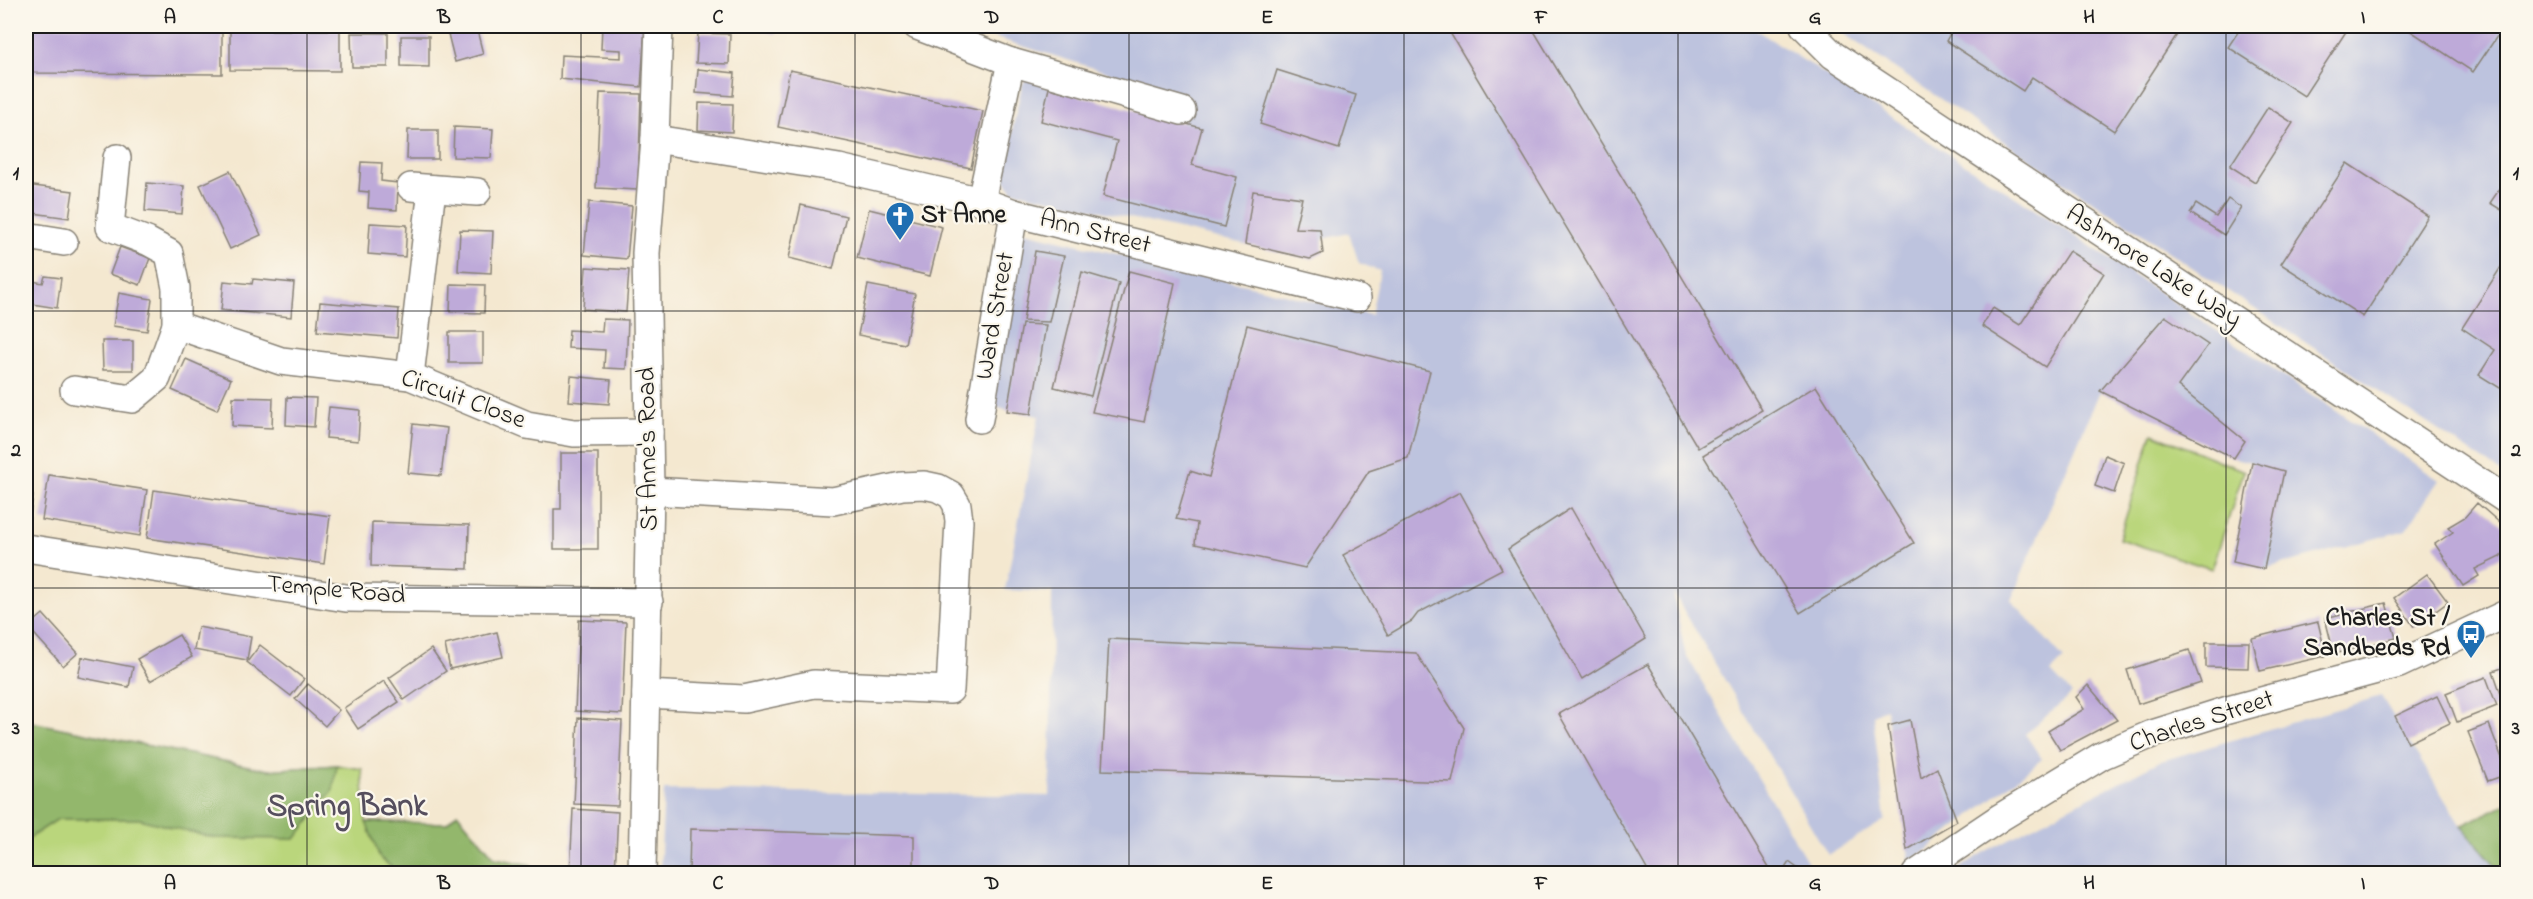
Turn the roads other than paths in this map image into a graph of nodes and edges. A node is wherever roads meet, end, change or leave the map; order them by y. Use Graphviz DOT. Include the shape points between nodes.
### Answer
graph roads {
  1 [pos="659,26"];
  2 [pos="917,26"];
  3 [pos="1804,26"];
  4 [pos="1011,62"];
  5 [pos="1182,111"];
  6 [pos="655,139"];
  7 [pos="117,158"];
  8 [pos="477,192"];
  9 [pos="981,201"];
  10 [pos="1014,213"];
  11 [pos="26,236"];
  12 [pos="64,242"];
  13 [pos="1357,298"];
  14 [pos="176,325"];
  15 [pos="410,376"];
  16 [pos="74,390"];
  17 [pos="979,420"];
  18 [pos="649,432"];
  19 [pos="650,491"];
  20 [pos="2508,501"];
  21 [pos="26,548"];
  22 [pos="649,602"];
  23 [pos="2508,613"];
  24 [pos="646,694"];
  25 [pos="642,873"];
  26 [pos="1916,873"];
  1 -- 6 [label="street, St Anne's Road"];
  2 -- 4 [label="street"];
  3 -- 20 [label="street, Ashmore Lake Way" via="1833,55"];
  4 -- 5 [label="street"];
  4 -- 9 [label="street"];
  6 -- 9 [label="street, Ann Street" via="838,168"];
  6 -- 18 [label="street, St Anne's Road" via="646,253"];
  7 -- 14 [label="street" via="110,228 170,253 176,288"];
  8 -- 15 [label="street" via="422,188"];
  9 -- 10 [label="street, Ann Street"];
  10 -- 13 [label="street, Ann Street"];
  10 -- 17 [label="street, Ward Street"];
  11 -- 12 [label="street"];
  14 -- 15 [label="street, Circuit Close" via="280,361"];
  14 -- 16 [label="street" via="157,378 132,399"];
  15 -- 18 [label="street, Circuit Close" via="527,425 574,433"];
  18 -- 19 [label="street, St Anne's Road"];
  19 -- 22 [label="street, St Anne's Road"];
  19 -- 24 [label="street" via="833,501 924,485 951,495 959,520 950,690 814,684 744,699"];
  21 -- 22 [label="street, Temple Road" via="346,598"];
  22 -- 24 [label="street, St Anne's Road"];
  23 -- 26 [label="street, Charles Street" via="2399,664 2228,710 2152,734 2103,755"];
  24 -- 25 [label="street, St Anne's Road"];
}
